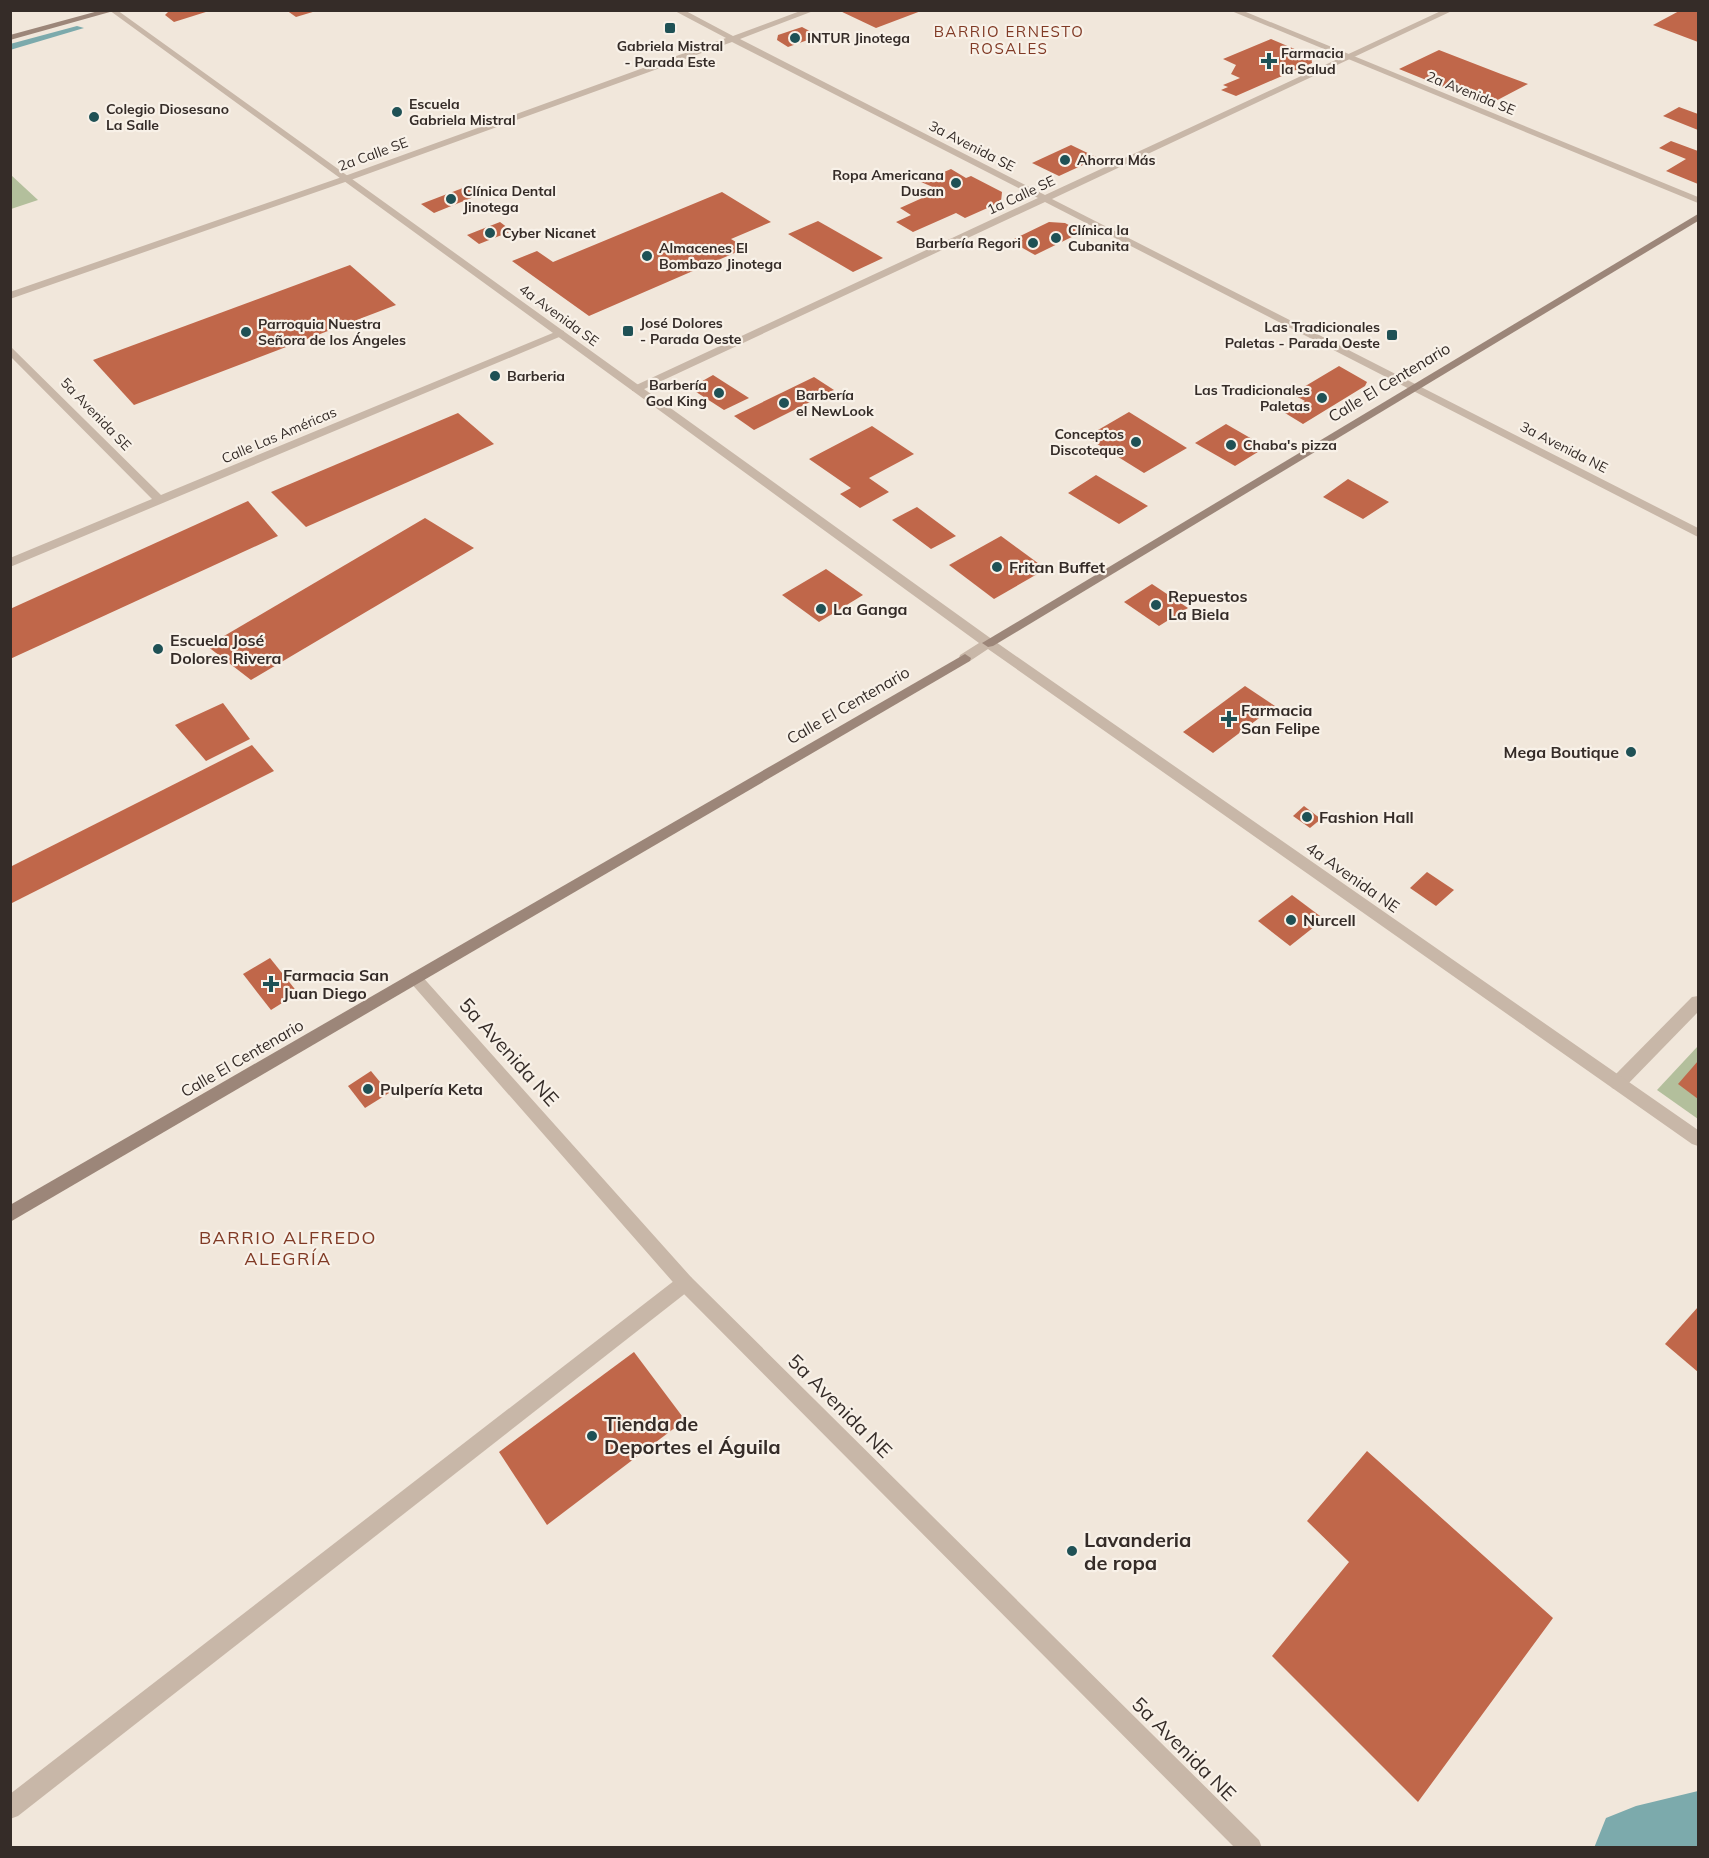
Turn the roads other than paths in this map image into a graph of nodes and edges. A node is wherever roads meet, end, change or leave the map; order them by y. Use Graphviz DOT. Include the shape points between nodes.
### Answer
graph roads {
  1 [pos="113,10"];
  2 [pos="677,10"];
  3 [pos="812,10"];
  4 [pos="1233,10"];
  5 [pos="1450,10"];
  6 [pos="10,38"];
  7 [pos="733,39"];
  8 [pos="1349,58"];
  9 [pos="345,179"];
  10 [pos="1046,198"];
  11 [pos="1698,200"];
  12 [pos="1698,218"];
  13 [pos="10,296"];
  14 [pos="560,333"];
  15 [pos="10,349"];
  16 [pos="1415,387"];
  17 [pos="636,389"];
  18 [pos="160,501"];
  19 [pos="1698,533"];
  20 [pos="10,563"];
  21 [pos="988,643"];
  22 [pos="964,658"];
  23 [pos="415,978"];
  24 [pos="1698,1002"];
  25 [pos="1618,1083"];
  26 [pos="1698,1139"];
  27 [pos="12,1209"];
  28 [pos="685,1283"];
  29 [pos="10,1808"];
  30 [pos="1251,1848"];
  1 -- 6 [label="main road"];
  1 -- 9 [label="street, 4a Avenida SE"];
  2 -- 7 [label="street, 3a Avenida SE"];
  3 -- 7 [label="street, 2a Calle SE"];
  4 -- 8 [label="street, 2a Avenida SE"];
  5 -- 8 [label="street, 1a Calle SE"];
  7 -- 9 [label="street, 2a Calle SE"];
  7 -- 10 [label="street, 3a Avenida SE"];
  8 -- 10 [label="street, 1a Calle SE"];
  8 -- 11 [label="street, 2a Avenida SE"];
  9 -- 13 [label="street, 2a Calle SE"];
  9 -- 14 [label="street, 4a Avenida SE"];
  10 -- 16 [label="street, 3a Avenida SE"];
  10 -- 17 [label="street, 1a Calle SE"];
  12 -- 16 [label="main road, Calle El Centenario"];
  14 -- 17 [label="street, 4a Avenida SE"];
  14 -- 18 [label="street, Calle Las Américas"];
  15 -- 18 [label="street, 5a Avenida SE"];
  16 -- 19 [label="street, 3a Avenida NE"];
  16 -- 21 [label="main road, Calle El Centenario"];
  17 -- 21 [label="street, 4a Avenida SE"];
  18 -- 20 [label="street, Calle Las Américas"];
  21 -- 22 [label="street, Calle El Centenario"];
  21 -- 25 [label="street, 4a Avenida NE"];
  22 -- 23 [label="main road, Calle El Centenario"];
  23 -- 27 [label="main road, Calle El Centenario"];
  23 -- 28 [label="street, 5a Avenida NE"];
  24 -- 25 [label="street"];
  25 -- 26 [label="street, 4a Avenida NE"];
  28 -- 29 [label="street"];
  28 -- 30 [label="street, 5a Avenida NE"];
}
